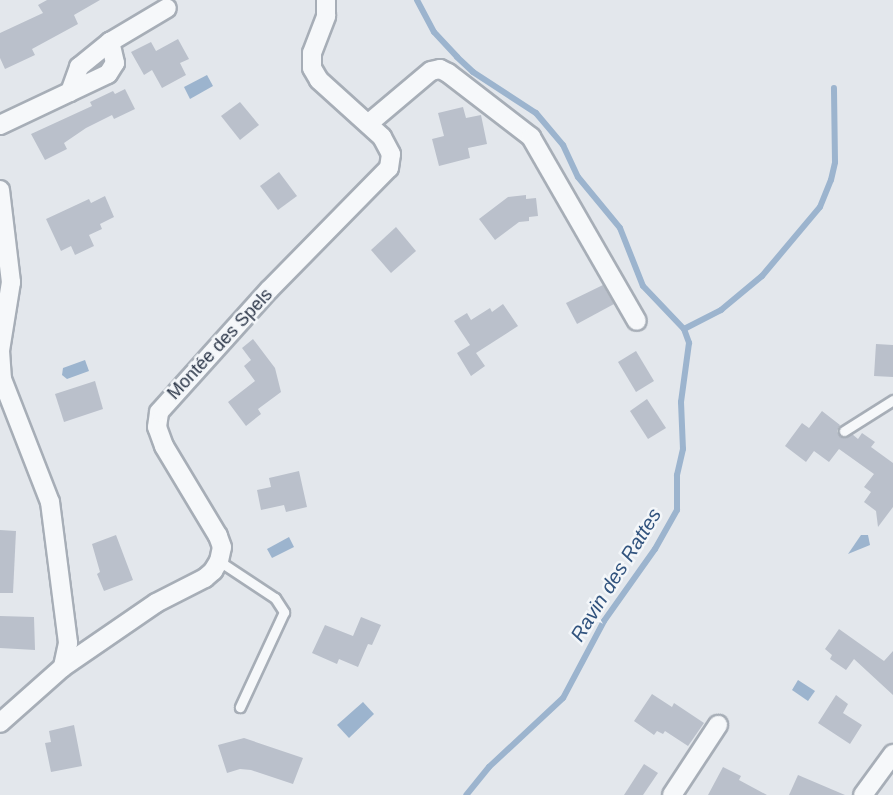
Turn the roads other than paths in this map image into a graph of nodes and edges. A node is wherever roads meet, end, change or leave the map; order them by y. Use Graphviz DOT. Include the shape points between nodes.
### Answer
graph roads {
  1 [pos="326,0"];
  2 [pos="167,8"];
  3 [pos="368,123"];
  4 [pos="0,125"];
  5 [pos="0,190"];
  6 [pos="637,321"];
  7 [pos="893,400"];
  8 [pos="844,431"];
  9 [pos="219,561"];
  10 [pos="63,667"];
  11 [pos="240,707"];
  12 [pos="0,723"];
  13 [pos="718,725"];
  14 [pos="893,754"];
  15 [pos="672,795"];
  16 [pos="863,795"];
  1 -- 3 [label="street, Montée des Spels" via="326,16 312,53 312,68 319,80"];
  2 -- 4 [label="street" via="110,42 113,69"];
  3 -- 6 [label="street" via="431,71 443,70 456,79 531,137"];
  3 -- 9 [label="street, Montée des Spels" via="389,146 391,160 386,173 269,290 159,412 157,427 164,446 218,536 222,548"];
  5 -- 10 [label="street" via="11,282 0,351 2,379 50,502 68,643"];
  7 -- 8 [label="lane"];
  9 -- 10 [label="street" via="205,578 156,603"];
  9 -- 11 [label="lane" via="275,598 284,612"];
  10 -- 12 [label="street"];
  13 -- 15 [label="street"];
  14 -- 16 [label="street"];
}
